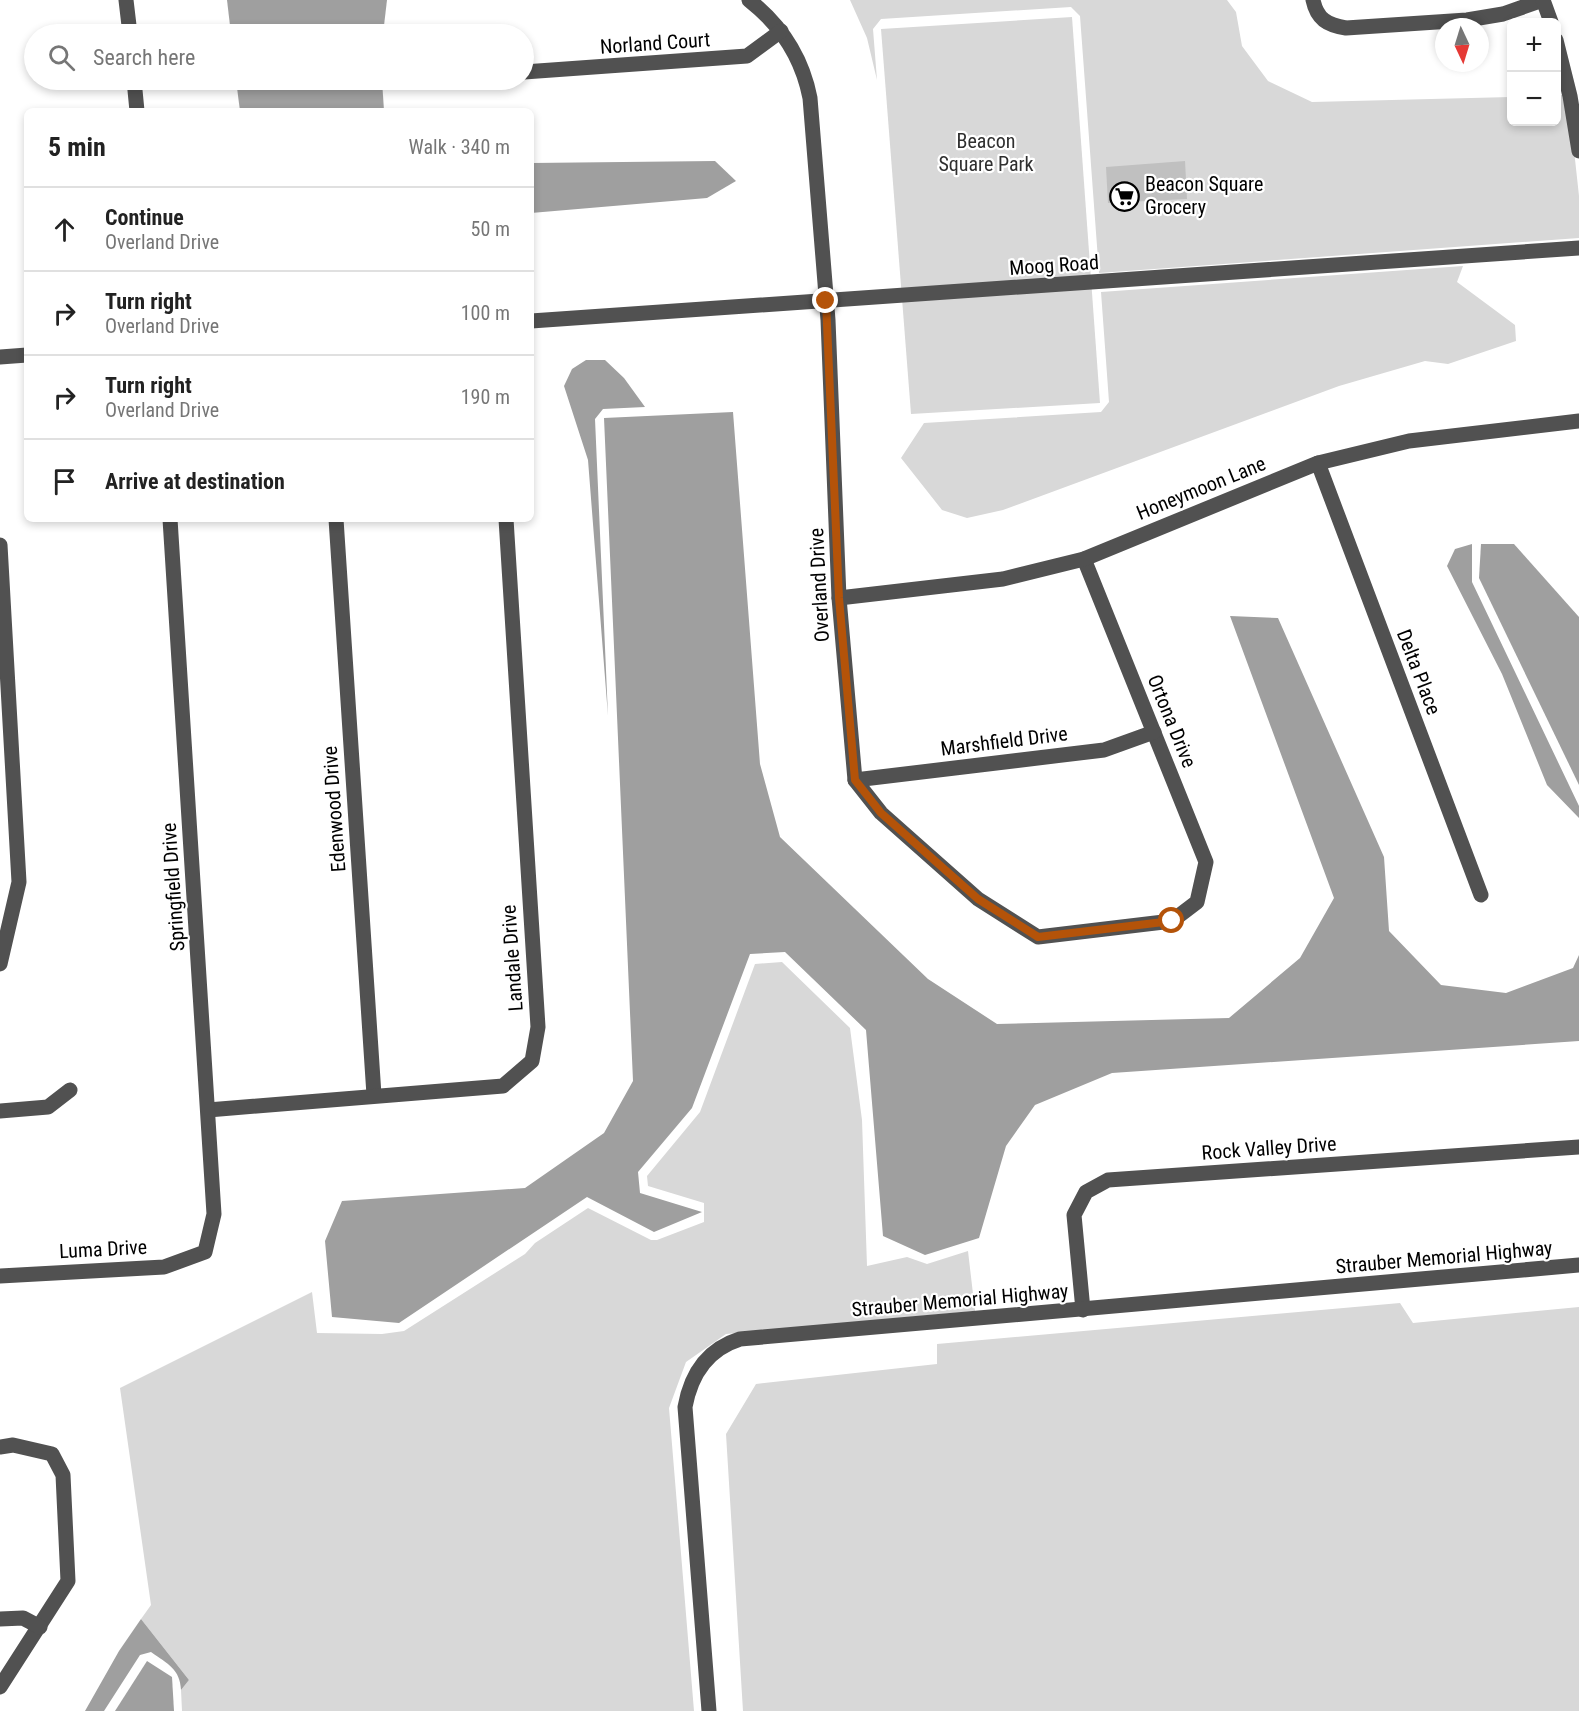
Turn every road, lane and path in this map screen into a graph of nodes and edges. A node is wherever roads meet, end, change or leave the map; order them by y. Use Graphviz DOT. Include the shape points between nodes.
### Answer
graph roads {
  1 [pos="126,0"];
  2 [pos="749,0"];
  3 [pos="1313,0"];
  4 [pos="1543,0"];
  5 [pos="1550,18"];
  6 [pos="129,24"];
  7 [pos="781,31"];
  8 [pos="1561,57"];
  9 [pos="534,71"];
  10 [pos="135,90"];
  11 [pos="137,108"];
  12 [pos="1579,151"];
  13 [pos="1579,248"];
  14 [pos="826,301"];
  15 [pos="534,321"];
  16 [pos="24,355"];
  17 [pos="0,357"];
  18 [pos="1579,422"];
  19 [pos="1318,463"];
  20 [pos="170,522"];
  21 [pos="336,522"];
  22 [pos="506,522"];
  23 [pos="0,544"];
  24 [pos="1084,559"];
  25 [pos="839,598"];
  26 [pos="1154,732"];
  27 [pos="855,780"];
  28 [pos="1481,895"];
  29 [pos="0,964"];
  30 [pos="70,1090"];
  31 [pos="374,1095"];
  32 [pos="208,1110"];
  33 [pos="0,1111"];
  34 [pos="1579,1147"];
  35 [pos="205,1252"];
  36 [pos="1579,1265"];
  37 [pos="0,1276"];
  38 [pos="1083,1310"];
  39 [pos="0,1447"];
  40 [pos="0,1619"];
  41 [pos="40,1627"];
  42 [pos="0,1687"];
  43 [pos="709,1711"];
  1 -- 6 [label="street"];
  2 -- 7 [label="street, Overland Drive"];
  3 -- 4 [label="street" via="1318,17 1330,25 1346,28 1467,20 1503,14"];
  4 -- 5 [label="street"];
  7 -- 9 [label="street, Norland Court" via="747,56"];
  7 -- 14 [label="street, Overland Drive" via="799,61 810,98"];
  8 -- 12 [label="street"];
  10 -- 11 [label="street"];
  13 -- 14 [label="street, Moog Road"];
  14 -- 15 [label="street, Moog Road"];
  14 -- 25 [label="street, Overland Drive"];
  16 -- 17 [label="street"];
  18 -- 19 [label="street, Honeymoon Lane" via="1408,441"];
  19 -- 24 [label="street, Honeymoon Lane"];
  19 -- 28 [label="street, Delta Place"];
  20 -- 32 [label="street, Springfield Drive"];
  21 -- 31 [label="street, Edenwood Drive"];
  22 -- 31 [label="street, Landale Drive" via="538,1027 532,1061 503,1086"];
  23 -- 29 [label="street" via="20,882"];
  24 -- 25 [label="street, Honeymoon Lane" via="1003,579"];
  24 -- 26 [label="street, Ortona Drive"];
  25 -- 27 [label="street, Overland Drive"];
  26 -- 27 [label="street, Marshfield Drive" via="1104,750"];
  26 -- 27 [label="street, Ortona Drive" via="1206,862 1197,902 1172,921 1038,937 978,899 881,813"];
  30 -- 33 [label="street" via="48,1107"];
  31 -- 32 [label="street, Landale Drive"];
  32 -- 35 [label="street, Springfield Drive" via="214,1214"];
  34 -- 38 [label="street, Rock Valley Drive" via="1108,1180 1086,1192 1074,1215"];
  35 -- 37 [label="street, Luma Drive" via="165,1267"];
  36 -- 38 [label="street, Strauber Memorial Highway"];
  38 -- 43 [label="street, Strauber Memorial Highway" via="741,1339 708,1356 689,1389 686,1407"];
  39 -- 41 [label="street" via="13,1445 52,1454 63,1475 68,1581"];
  40 -- 41 [label="street" via="23,1618"];
  41 -- 42 [label="street"];
}
